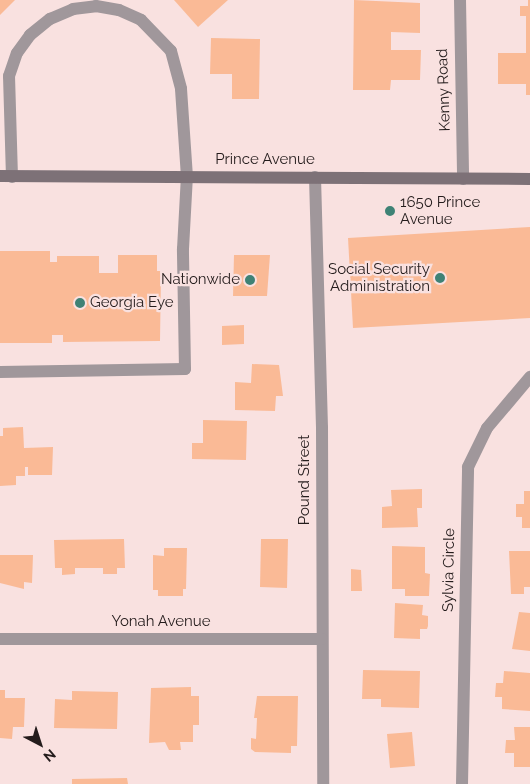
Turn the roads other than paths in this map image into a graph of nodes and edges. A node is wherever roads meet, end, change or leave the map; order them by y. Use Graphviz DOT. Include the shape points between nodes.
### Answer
graph roads {
  1 [pos="460,0"];
  2 [pos="187,176"];
  3 [pos="6,177"];
  4 [pos="315,177"];
  5 [pos="463,179"];
  6 [pos="530,179"];
  7 [pos="0,372"];
  8 [pos="530,377"];
  9 [pos="0,639"];
  10 [pos="322,639"];
  11 [pos="323,784"];
  12 [pos="462,784"];
  1 -- 5 [label="street, Kenny Road"];
  2 -- 3 [label="main road, Prince Avenue"];
  2 -- 3 [label="street" via="181,90 171,51 141,20 119,10 96,6 72,9 50,19 30,35 18,52 9,76"];
  2 -- 4 [label="main road, Prince Avenue"];
  2 -- 7 [label="street" via="183,249 184,369"];
  4 -- 5 [label="main road, Prince Avenue"];
  4 -- 10 [label="street, Pound Street" via="322,428"];
  5 -- 6 [label="main road, Prince Avenue"];
  8 -- 12 [label="street, Sylvia Circle" via="487,428 468,467"];
  9 -- 10 [label="street, Yonah Avenue"];
  10 -- 11 [label="street, Pound Street"];
}
